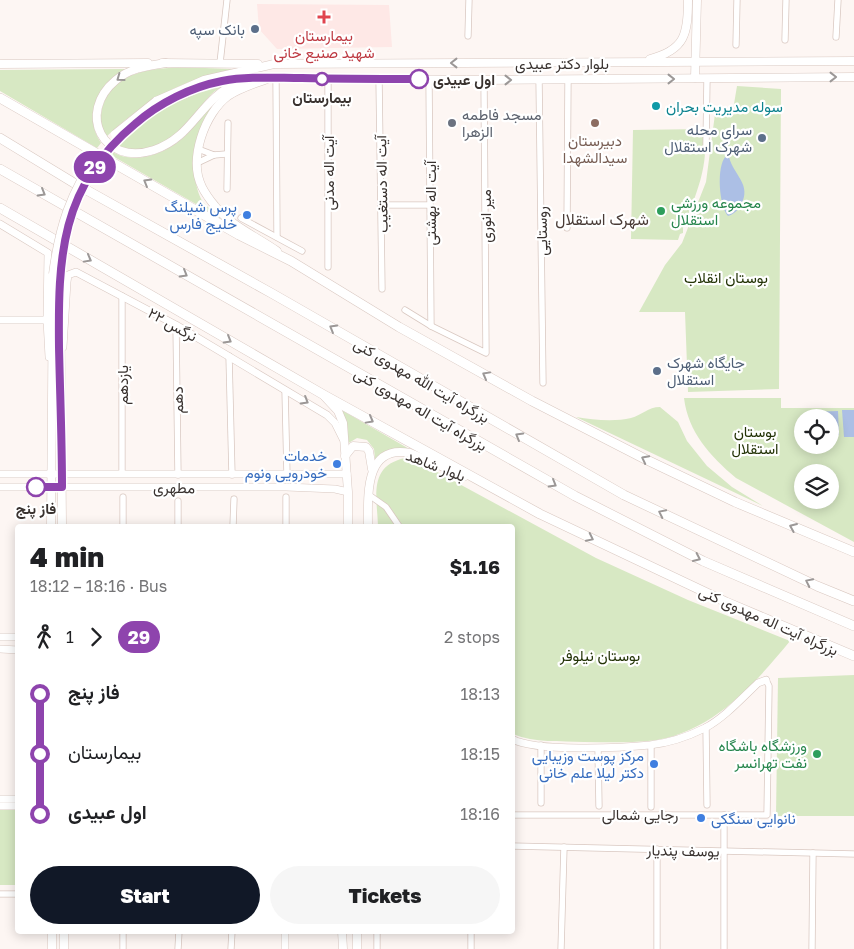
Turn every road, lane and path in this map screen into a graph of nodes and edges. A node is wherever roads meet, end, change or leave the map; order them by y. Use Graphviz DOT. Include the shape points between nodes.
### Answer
graph roads {
  1 [pos="227,0"];
  2 [pos="468,0"];
  3 [pos="697,0"];
  4 [pos="737,0"];
  5 [pos="786,0"];
  6 [pos="838,0"];
  7 [pos="688,3"];
  8 [pos="468,36"];
  9 [pos="836,37"];
  10 [pos="785,40"];
  11 [pos="736,45"];
  12 [pos="854,61"];
  13 [pos="695,62"];
  14 [pos="166,63"];
  15 [pos="220,63"];
  16 [pos="639,63"];
  17 [pos="0,64"];
  18 [pos="274,64"];
  19 [pos="854,77"];
  20 [pos="253,78"];
  21 [pos="273,78"];
  22 [pos="695,78"];
  23 [pos="706,78"];
  24 [pos="328,79"];
  25 [pos="379,79"];
  26 [pos="539,79"];
  27 [pos="568,79"];
  28 [pos="430,80"];
  29 [pos="484,80"];
  30 [pos="0,98"];
  31 [pos="228,123"];
  32 [pos="0,138"];
  33 [pos="706,147"];
  34 [pos="198,149"];
  35 [pos="226,154"];
  36 [pos="214,155"];
  37 [pos="197,163"];
  38 [pos="0,169"];
  39 [pos="227,190"];
  40 [pos="381,205"];
  41 [pos="430,205"];
  42 [pos="0,208"];
  43 [pos="241,218"];
  44 [pos="0,224"];
  45 [pos="567,228"];
  46 [pos="277,237"];
  47 [pos="302,251"];
  48 [pos="291,261"];
  49 [pos="328,267"];
  50 [pos="56,277"];
  51 [pos="382,289"];
  52 [pos="122,296"];
  53 [pos="405,310"];
  54 [pos="0,320"];
  55 [pos="47,320"];
  56 [pos="176,325"];
  57 [pos="431,326"];
  58 [pos="229,356"];
  59 [pos="60,367"];
  60 [pos="543,383"];
  61 [pos="51,384"];
  62 [pos="285,390"];
  63 [pos="324,395"];
  64 [pos="344,442"];
  65 [pos="345,456"];
  66 [pos="372,469"];
  67 [pos="0,474"];
  68 [pos="51,474"];
  69 [pos="62,474"];
  70 [pos="122,474"];
  71 [pos="178,474"];
  72 [pos="327,474"];
  73 [pos="347,474"];
  74 [pos="232,475"];
  75 [pos="286,475"];
  76 [pos="474,480"];
  77 [pos="0,487"];
  78 [pos="51,487"];
  79 [pos="62,487"];
  80 [pos="327,488"];
  81 [pos="348,492"];
  82 [pos="368,495"];
  83 [pos="123,497"];
  84 [pos="286,497"];
  85 [pos="234,499"];
  86 [pos="178,501"];
  87 [pos="51,524"];
  88 [pos="62,524"];
  89 [pos="123,524"];
  90 [pos="178,524"];
  91 [pos="233,524"];
  92 [pos="286,524"];
  93 [pos="348,524"];
  94 [pos="368,524"];
  95 [pos="398,524"];
  96 [pos="854,552"];
  97 [pos="854,601"];
  98 [pos="854,626"];
  99 [pos="0,637"];
  100 [pos="15,637"];
  101 [pos="0,649"];
  102 [pos="15,650"];
  103 [pos="854,656"];
  104 [pos="766,680"];
  105 [pos="706,727"];
  106 [pos="515,740"];
  107 [pos="651,745"];
  108 [pos="542,746"];
  109 [pos="598,748"];
  110 [pos="0,799"];
  111 [pos="15,799"];
  112 [pos="541,803"];
  113 [pos="707,805"];
  114 [pos="0,806"];
  115 [pos="15,806"];
  116 [pos="598,806"];
  117 [pos="651,807"];
  118 [pos="724,814"];
  119 [pos="515,815"];
  120 [pos="515,846"];
  121 [pos="564,847"];
  122 [pos="657,850"];
  123 [pos="723,851"];
  124 [pos="813,853"];
  125 [pos="854,854"];
  126 [pos="0,894"];
  127 [pos="15,894"];
  128 [pos="52,934"];
  129 [pos="64,934"];
  130 [pos="123,934"];
  131 [pos="179,934"];
  132 [pos="232,934"];
  133 [pos="285,934"];
  134 [pos="342,934"];
  135 [pos="357,934"];
  136 [pos="377,934"];
  137 [pos="471,934"];
  138 [pos="52,949"];
  139 [pos="64,949"];
  140 [pos="123,949"];
  141 [pos="178,949"];
  142 [pos="231,949"];
  143 [pos="285,949"];
  144 [pos="342,949"];
  145 [pos="357,949"];
  146 [pos="377,949"];
  147 [pos="471,949"];
  148 [pos="560,949"];
  149 [pos="657,949"];
  150 [pos="724,949"];
  151 [pos="812,949"];
  1 -- 15 [label="street"];
  2 -- 8 [label="street"];
  3 -- 13 [label="main road"];
  4 -- 11 [label="street"];
  5 -- 10 [label="street"];
  6 -- 9 [label="street"];
  7 -- 16 [label="main road" via="686,32 680,44 672,52"];
  12 -- 13 [label="main road, بلوار دکتر عبیدی"];
  13 -- 16 [label="main road, بلوار دکتر عبیدی"];
  13 -- 22 [label="main road"];
  14 -- 15 [label="main road"];
  14 -- 17 [label="main road"];
  14 -- 20 [label="main road, one-way" via="128,72 107,89 99,102 96,115 98,130 114,149 126,154 138,153 171,142 215,95 228,86"];
  15 -- 18 [label="main road"];
  16 -- 18 [label="main road, بلوار دکتر عبیدی, one-way"];
  18 -- 50 [label="main road, بلوار دکتر عبیدی, bridge" via="204,80 156,101 112,137 79,181 63,220"];
  23 -- 19 [label="main road, بلوار دکتر عبیدی, one-way"];
  20 -- 21 [label="main road, بلوار دکتر عبیدی"];
  20 -- 50 [label="main road, بلوار دکتر عبیدی, bridge" via="206,85 166,102 117,139 84,184 74,205"];
  21 -- 24 [label="main road, بلوار دکتر عبیدی"];
  21 -- 34 [label="main road" via="236,91 219,105 202,133"];
  21 -- 46 [label="street"];
  22 -- 23 [label="main road, بلوار دکتر عبیدی"];
  27 -- 22 [label="main road, بلوار دکتر عبیدی, one-way"];
  23 -- 33 [label="street"];
  24 -- 25 [label="main road, بلوار دکتر عبیدی"];
  24 -- 49 [label="street, آیت اله مدنی"];
  25 -- 28 [label="main road, بلوار دکتر عبیدی"];
  25 -- 40 [label="street, آیت اله دستغیب"];
  26 -- 27 [label="main road, بلوار دکتر عبیدی"];
  29 -- 26 [label="main road, بلوار دکتر عبیدی, one-way"];
  26 -- 60 [label="street, روستایی"];
  27 -- 45 [label="street"];
  28 -- 29 [label="main road, بلوار دکتر عبیدی"];
  28 -- 41 [label="street, آیت اله بهشتی"];
  29 -- 57 [label="street, میر انوری" via="486,353"];
  48 -- 30 [label="main road, one-way" via="239,235"];
  31 -- 35 [label="street"];
  97 -- 32 [label="main road, بزرگراه آیت الله مهدوی کنی, one-way" via="624,495"];
  34 -- 36 [label="street"];
  34 -- 37 [label="main road"];
  35 -- 36 [label="street"];
  35 -- 39 [label="street"];
  36 -- 37 [label="street"];
  37 -- 48 [label="main road" via="201,186 215,206 228,219"];
  38 -- 98 [label="main road, بزرگراه آیت اله مهدوی کنی, one-way" via="575,496 703,561"];
  40 -- 41 [label="street"];
  40 -- 51 [label="street, آیت اله دستغیب"];
  41 -- 57 [label="street, آیت اله بهشتی"];
  42 -- 63 [label="main road, بزرگراه آیت اله مهدوی کنی, one-way"];
  43 -- 46 [label="street"];
  44 -- 55 [label="street" via="48,253"];
  46 -- 47 [label="street"];
  96 -- 48 [label="main road, one-way" via="735,502 647,460 432,346"];
  50 -- 59 [label="main road"];
  50 -- 61 [label="main road"];
  52 -- 56 [label="street, نرگس ۲۲"];
  52 -- 59 [label="street, نرگس ۲۲" via="76,272 68,275"];
  52 -- 70 [label="street, یازدهم"];
  53 -- 57 [label="street"];
  54 -- 55 [label="street"];
  55 -- 61 [label="street"];
  56 -- 58 [label="street, نرگس ۲۲"];
  56 -- 71 [label="street, دهم"];
  58 -- 62 [label="street, نرگس ۲۲"];
  58 -- 74 [label="street"];
  59 -- 69 [label="main road"];
  61 -- 68 [label="main road"];
  62 -- 64 [label="street, نرگس ۲۲, one-way" via="327,415"];
  62 -- 75 [label="street"];
  63 -- 64 [label="main road" via="341,417"];
  63 -- 76 [label="main road, بزرگراه آیت اله مهدوی کنی, one-way"];
  64 -- 65 [label="main road"];
  65 -- 66 [label="main road" via="353,446 366,447"];
  65 -- 73 [label="main road"];
  66 -- 76 [label="main road, بلوار شاهد" via="385,455 400,451"];
  66 -- 82 [label="main road"];
  67 -- 68 [label="street, مطهری"];
  68 -- 69 [label="street, مطهری"];
  68 -- 78 [label="main road"];
  69 -- 70 [label="street, مطهری"];
  69 -- 79 [label="main road"];
  70 -- 71 [label="street, مطهری"];
  71 -- 74 [label="street, مطهری"];
  72 -- 73 [label="street, مطهری"];
  72 -- 75 [label="street, مطهری"];
  72 -- 80 [label="street"];
  73 -- 81 [label="main road"];
  74 -- 75 [label="street, مطهری"];
  76 -- 103 [label="main road, بزرگراه آیت اله مهدوی کنی, one-way" via="633,560"];
  77 -- 78 [label="street, مطهری"];
  78 -- 79 [label="street, مطهری"];
  78 -- 87 [label="main road"];
  79 -- 80 [label="street, مطهری"];
  79 -- 88 [label="main road"];
  80 -- 81 [label="street, مطهری"];
  81 -- 93 [label="main road"];
  82 -- 94 [label="main road"];
  82 -- 95 [label="street" via="386,507"];
  83 -- 89 [label="street"];
  84 -- 92 [label="street"];
  85 -- 91 [label="street"];
  86 -- 90 [label="street"];
  99 -- 100 [label="street"];
  101 -- 102 [label="street"];
  104 -- 105 [label="street" via="758,683"];
  104 -- 118 [label="street, رجایی شمالی" via="769,686 767,815"];
  105 -- 107 [label="street"];
  105 -- 113 [label="street"];
  106 -- 108 [label="street"];
  107 -- 109 [label="street"];
  107 -- 117 [label="street"];
  108 -- 109 [label="street"];
  108 -- 112 [label="street"];
  109 -- 116 [label="street"];
  110 -- 111 [label="street"];
  114 -- 115 [label="street"];
  118 -- 119 [label="street, رجایی شمالی"];
  118 -- 123 [label="street"];
  120 -- 121 [label="street, یوسف پندیار"];
  121 -- 122 [label="street, یوسف پندیار"];
  121 -- 148 [label="street"];
  122 -- 123 [label="street, یوسف پندیار"];
  122 -- 149 [label="street"];
  123 -- 124 [label="street, یوسف پندیار"];
  123 -- 150 [label="street"];
  124 -- 125 [label="street, یوسف پندیار"];
  124 -- 151 [label="street"];
  126 -- 127 [label="street"];
  128 -- 138 [label="main road"];
  129 -- 139 [label="main road"];
  130 -- 140 [label="street"];
  131 -- 141 [label="street"];
  132 -- 142 [label="street"];
  133 -- 143 [label="street"];
  134 -- 144 [label="main road"];
  135 -- 145 [label="main road"];
  136 -- 146 [label="street"];
  137 -- 147 [label="street"];
}
